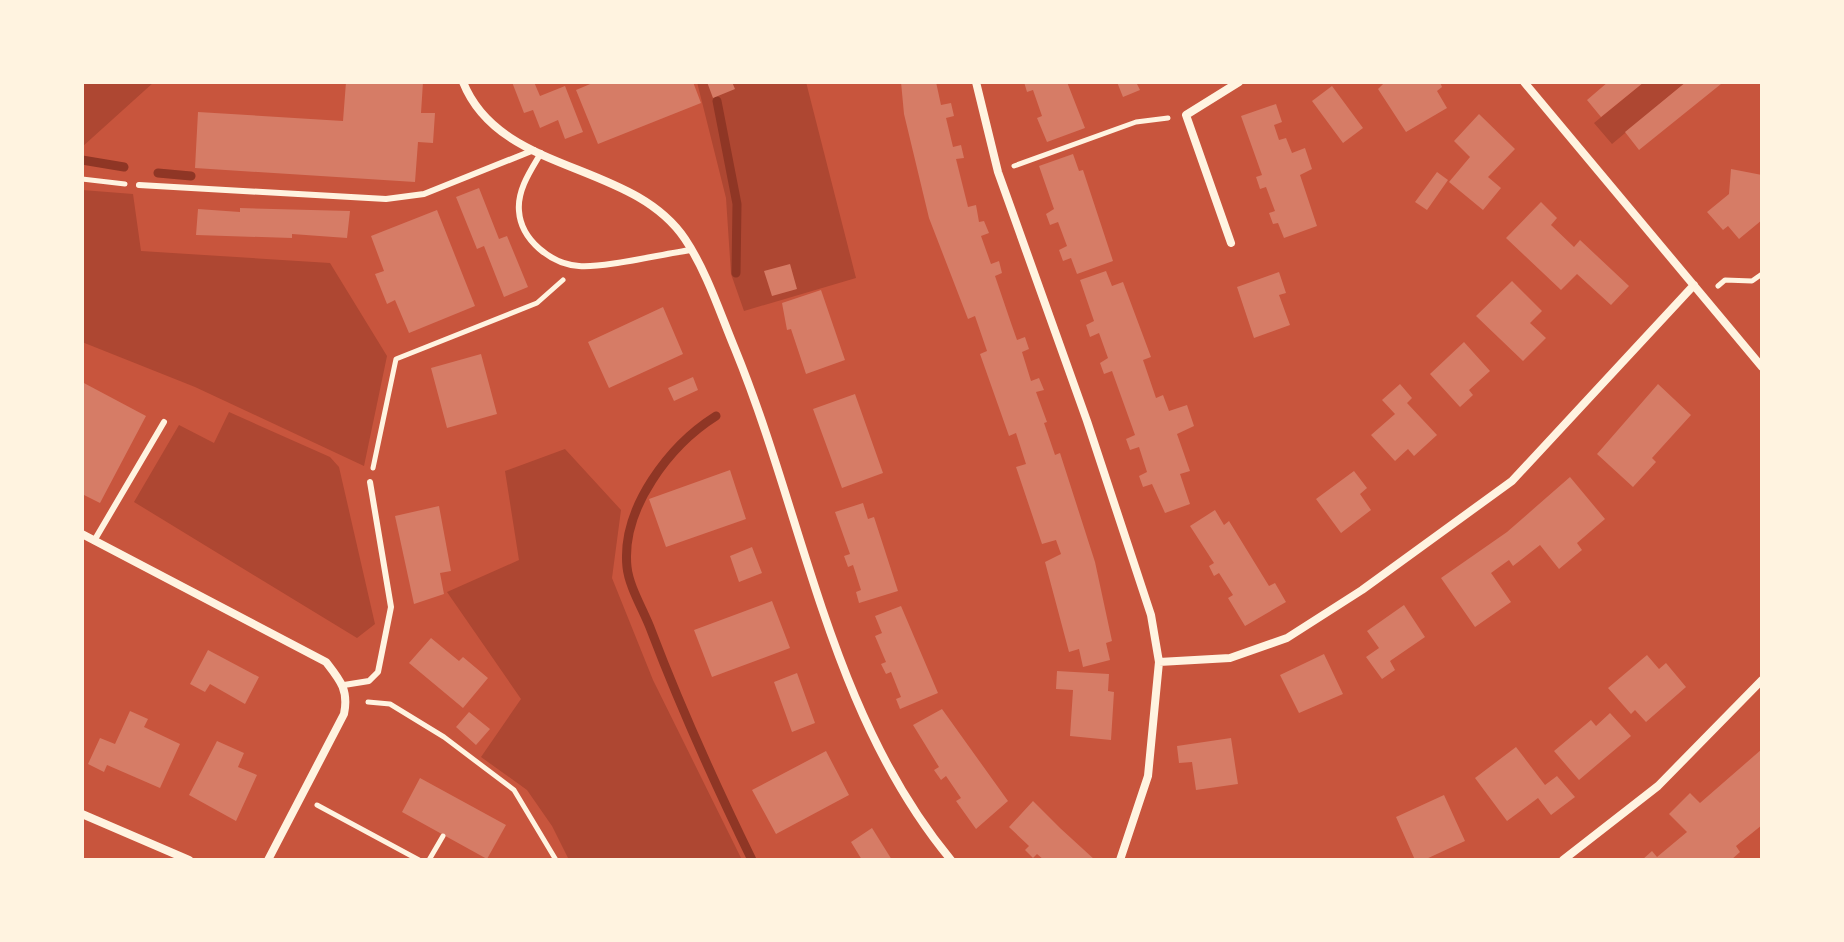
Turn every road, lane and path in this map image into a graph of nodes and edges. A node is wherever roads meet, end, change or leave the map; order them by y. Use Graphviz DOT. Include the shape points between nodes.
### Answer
graph roads {
  1 [pos="463,82"];
  2 [pos="976,82"];
  3 [pos="1239,82"];
  4 [pos="1524,82"];
  5 [pos="1186,115"];
  6 [pos="537,151"];
  7 [pos="998,172"];
  8 [pos="82,179"];
  9 [pos="139,185"];
  10 [pos="1231,243"];
  11 [pos="691,250"];
  12 [pos="579,266"];
  13 [pos="1762,274"];
  14 [pos="1752,281"];
  15 [pos="1762,283"];
  16 [pos="1694,285"];
  17 [pos="1705,298"];
  18 [pos="1762,367"];
  19 [pos="164,422"];
  20 [pos="370,482"];
  21 [pos="82,534"];
  22 [pos="94,541"];
  23 [pos="1159,662"];
  24 [pos="1762,680"];
  25 [pos="344,685"];
  26 [pos="347,700"];
  27 [pos="302,797"];
  28 [pos="82,814"];
  29 [pos="443,836"];
  30 [pos="189,860"];
  31 [pos="268,860"];
  32 [pos="419,860"];
  33 [pos="429,860"];
  34 [pos="556,860"];
  35 [pos="951,860"];
  36 [pos="1120,860"];
  37 [pos="1563,860"];
  1 -- 6 [label="street" via="488,123"];
  2 -- 7 [label="street"];
  3 -- 5 [label="street"];
  4 -- 16 [label="street"];
  5 -- 7 [label="path" via="1136,122"];
  5 -- 10 [label="street"];
  6 -- 9 [label="lane" via="424,194 386,199"];
  6 -- 11 [label="street" via="640,201 671,223"];
  6 -- 12 [label="lane" via="519,211 528,237 550,257"];
  7 -- 23 [label="street" via="1146,600"];
  8 -- 9 [label="path"];
  11 -- 12 [label="lane"];
  11 -- 35 [label="street" via="745,374 855,700 896,777"];
  12 -- 20 [label="path" via="537,303 396,359"];
  13 -- 14 [label="path"];
  14 -- 15 [label="path"];
  14 -- 17 [label="path" via="1725,280"];
  16 -- 17 [label="street"];
  16 -- 23 [label="street" via="1512,481 1362,590 1287,638 1230,658"];
  17 -- 18 [label="street"];
  19 -- 22 [label="lane"];
  20 -- 25 [label="lane" via="391,607 378,672 369,681"];
  21 -- 22 [label="street"];
  22 -- 25 [label="street" via="326,662"];
  23 -- 36 [label="street" via="1148,776"];
  24 -- 37 [label="street" via="1658,786"];
  25 -- 26 [label="street"];
  26 -- 27 [label="street"];
  26 -- 34 [label="path" via="390,704 514,790"];
  27 -- 31 [label="street"];
  27 -- 32 [label="path"];
  28 -- 30 [label="street"];
  29 -- 33 [label="path"];
}
